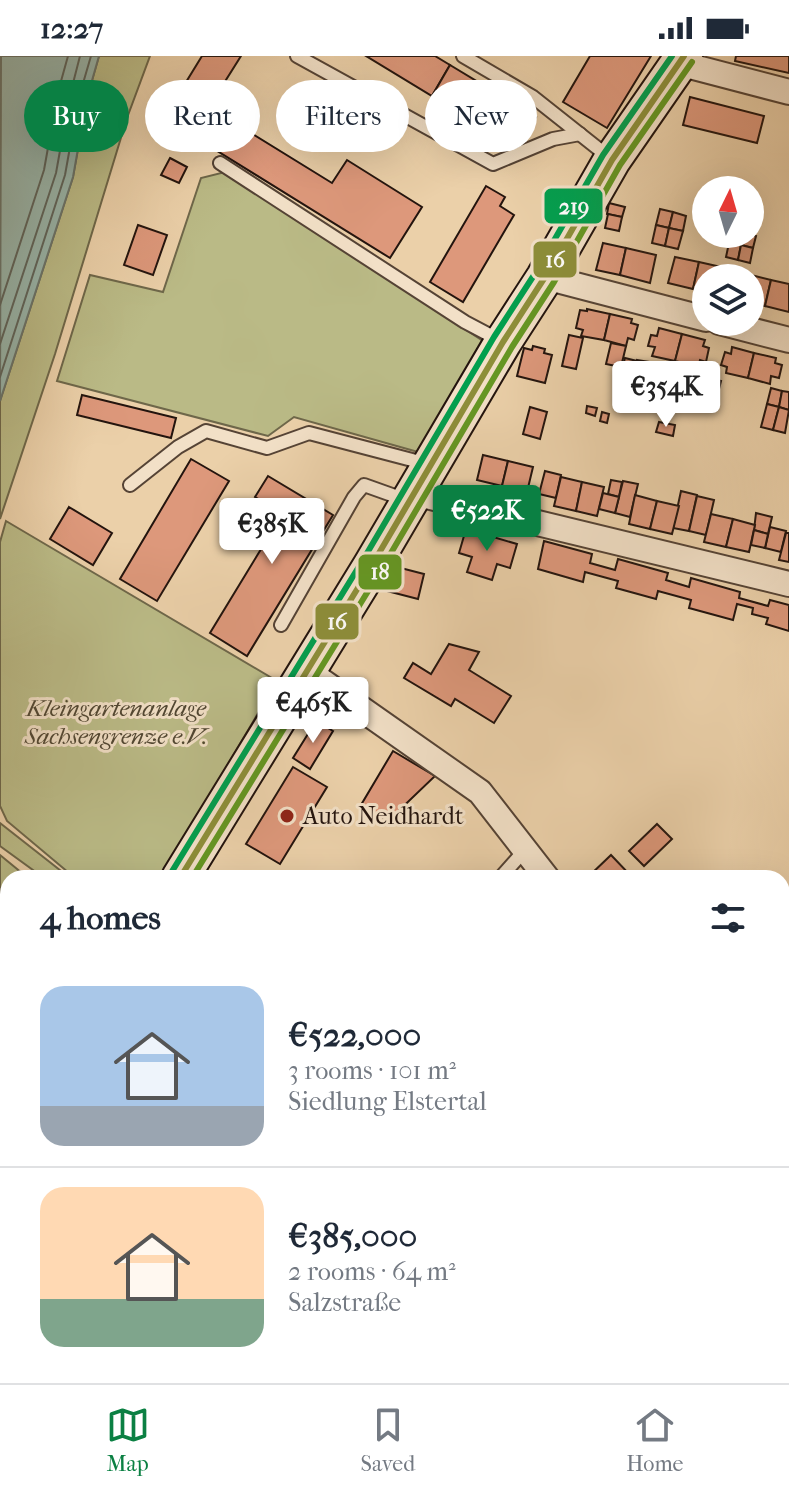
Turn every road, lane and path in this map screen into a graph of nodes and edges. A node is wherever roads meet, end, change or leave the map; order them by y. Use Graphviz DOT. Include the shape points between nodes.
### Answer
graph roads {
  1 [pos="297,56"];
  2 [pos="468,57"];
  3 [pos="681,60"];
  4 [pos="789,92"];
  5 [pos="580,134"];
  6 [pos="612,160"];
  7 [pos="220,163"];
  8 [pos="545,277"];
  9 [pos="692,315"];
  10 [pos="764,334"];
  11 [pos="789,340"];
  12 [pos="503,342"];
  13 [pos="130,485"];
  14 [pos="417,487"];
  15 [pos="789,584"];
  16 [pos="281,625"];
  17 [pos="306,670"];
  18 [pos="525,850"];
  19 [pos="185,870"];
  20 [pos="507,870"];
  21 [pos="541,870"];
  1 -- 5 [label="lane" via="493,164 553,139"];
  2 -- 5 [label="lane"];
  3 -- 4 [label="street" via="702,71"];
  3 -- 6 [label="main road"];
  5 -- 6 [label="lane"];
  6 -- 8 [label="main road"];
  7 -- 12 [label="lane"];
  8 -- 9 [label="street"];
  8 -- 12 [label="main road"];
  10 -- 11 [label="street"];
  12 -- 14 [label="main road"];
  13 -- 14 [label="lane" via="206,431 267,448 309,433 416,461"];
  14 -- 15 [label="street"];
  14 -- 16 [label="lane" via="364,485"];
  14 -- 17 [label="main road"];
  17 -- 18 [label="street" via="480,792"];
  17 -- 19 [label="main road"];
  18 -- 20 [label="lane"];
  18 -- 21 [label="street"];
}
